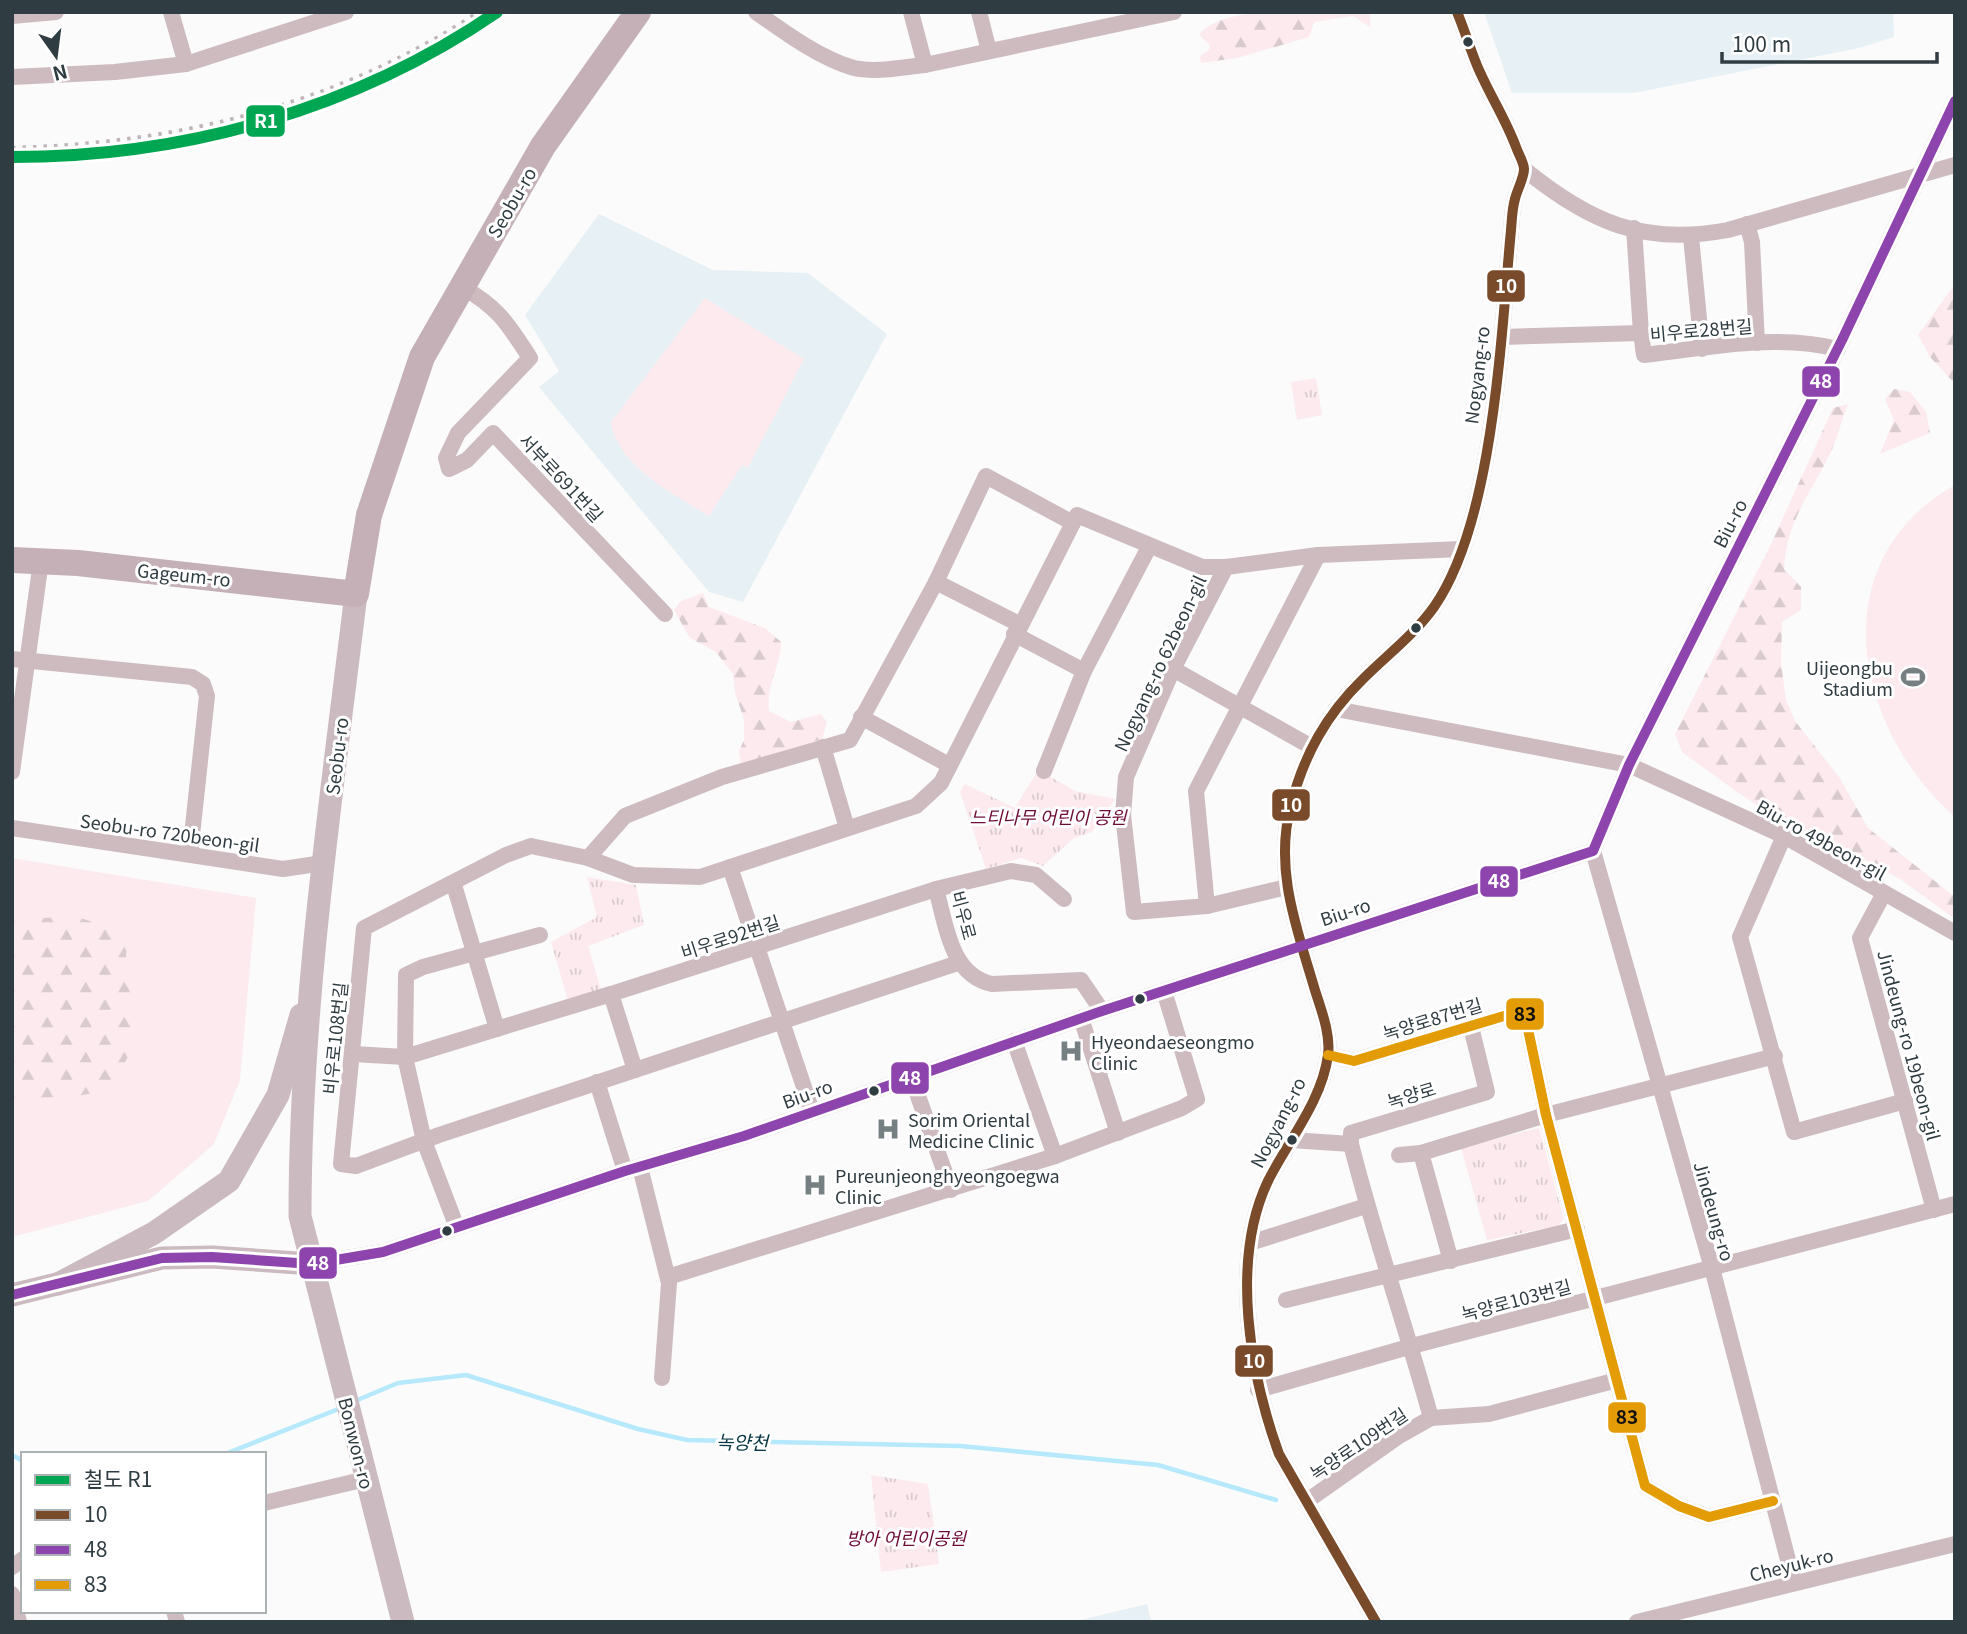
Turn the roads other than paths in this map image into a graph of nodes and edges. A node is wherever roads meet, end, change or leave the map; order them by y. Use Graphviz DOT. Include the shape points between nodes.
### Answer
graph roads {
  1 [pos="56,12"];
  2 [pos="172,12"];
  3 [pos="346,12"];
  4 [pos="638,12"];
  5 [pos="756,12"];
  6 [pos="911,12"];
  7 [pos="979,12"];
  8 [pos="1174,12"];
  9 [pos="1457,12"];
  10 [pos="12,16"];
  11 [pos="989,51"];
  12 [pos="187,64"];
  13 [pos="925,65"];
  14 [pos="12,77"];
  15 [pos="1955,101"];
  16 [pos="1955,165"];
  17 [pos="1524,169"];
  18 [pos="1922,173"];
  19 [pos="1747,224"];
  20 [pos="1634,228"];
  21 [pos="1691,237"];
  22 [pos="462,287"];
  23 [pos="1641,333"];
  24 [pos="1502,337"];
  25 [pos="1757,343"];
  26 [pos="1702,349"];
  27 [pos="1838,349"];
  28 [pos="1073,523"];
  29 [pos="1149,547"];
  30 [pos="1462,550"];
  31 [pos="1318,555"];
  32 [pos="12,560"];
  33 [pos="41,561"];
  34 [pos="1226,567"];
  35 [pos="936,582"];
  36 [pos="356,594"];
  37 [pos="665,614"];
  38 [pos="1017,629"];
  39 [pos="20,659"];
  40 [pos="1173,669"];
  41 [pos="1084,671"];
  42 [pos="1240,704"];
  43 [pos="1336,709"];
  44 [pos="861,717"];
  45 [pos="1310,746"];
  46 [pos="823,747"];
  47 [pos="949,765"];
  48 [pos="1629,765"];
  49 [pos="1044,771"];
  50 [pos="12,772"];
  51 [pos="12,828"];
  52 [pos="847,828"];
  53 [pos="1784,836"];
  54 [pos="1592,851"];
  55 [pos="190,854"];
  56 [pos="588,858"];
  57 [pos="323,863"];
  58 [pos="730,867"];
  59 [pos="454,885"];
  60 [pos="1287,887"];
  61 [pos="936,889"];
  62 [pos="1883,894"];
  63 [pos="1064,899"];
  64 [pos="1207,906"];
  65 [pos="1955,933"];
  66 [pos="540,935"];
  67 [pos="1302,946"];
  68 [pos="757,948"];
  69 [pos="476,952"];
  70 [pos="958,963"];
  71 [pos="313,971"];
  72 [pos="1164,991"];
  73 [pos="611,994"];
  74 [pos="1102,1010"];
  75 [pos="1082,1018"];
  76 [pos="780,1021"];
  77 [pos="1471,1027"];
  78 [pos="497,1028"];
  79 [pos="1014,1041"];
  80 [pos="353,1054"];
  81 [pos="1328,1055"];
  82 [pos="1775,1056"];
  83 [pos="405,1058"];
  84 [pos="635,1070"];
  85 [pos="911,1076"];
  86 [pos="597,1082"];
  87 [pos="1659,1088"];
  88 [pos="1905,1101"];
  89 [pos="812,1111"];
  90 [pos="1546,1115"];
  91 [pos="1118,1133"];
  92 [pos="1291,1140"];
  93 [pos="425,1141"];
  94 [pos="1351,1144"];
  95 [pos="1422,1153"];
  96 [pos="1399,1155"];
  97 [pos="1055,1156"];
  98 [pos="632,1169"];
  99 [pos="951,1190"];
  100 [pos="1955,1204"];
  101 [pos="1366,1206"];
  102 [pos="1934,1210"];
  103 [pos="456,1225"];
  104 [pos="1577,1229"];
  105 [pos="1250,1243"];
  106 [pos="1451,1261"];
  107 [pos="313,1264"];
  108 [pos="1712,1268"];
  109 [pos="667,1274"];
  110 [pos="1390,1276"];
  111 [pos="58,1284"];
  112 [pos="12,1295"];
  113 [pos="1596,1297"];
  114 [pos="1286,1300"];
  115 [pos="1412,1346"];
  116 [pos="662,1378"];
  117 [pos="1617,1380"];
  118 [pos="1258,1390"];
  119 [pos="1431,1418"];
  120 [pos="366,1479"];
  121 [pos="1307,1501"];
  122 [pos="1773,1502"];
  123 [pos="266,1503"];
  124 [pos="1955,1544"];
  125 [pos="1794,1583"];
  126 [pos="12,1594"];
  127 [pos="19,1622"];
  128 [pos="403,1622"];
  129 [pos="1376,1622"];
  130 [pos="1637,1622"];
  1 -- 10 [label="street"];
  2 -- 12 [label="street"];
  3 -- 12 [label="street"];
  4 -- 22 [label="main road, Seobu-ro" via="543,146"];
  5 -- 13 [label="street" via="797,41 857,68"];
  6 -- 13 [label="street"];
  7 -- 11 [label="street"];
  8 -- 11 [label="street"];
  9 -- 17 [label="street"];
  11 -- 13 [label="street"];
  12 -- 14 [label="street"];
  15 -- 18 [label="street"];
  16 -- 18 [label="street"];
  17 -- 20 [label="street" via="1574,208"];
  17 -- 24 [label="street, Nogyang-ro" via="1514,202"];
  18 -- 19 [label="street"];
  18 -- 27 [label="street, Biu-ro"];
  19 -- 21 [label="street"];
  19 -- 25 [label="street"];
  20 -- 21 [label="street"];
  20 -- 23 [label="street"];
  21 -- 26 [label="street"];
  22 -- 36 [label="main road, Seobu-ro" via="422,357 369,515"];
  22 -- 37 [label="street, 서부로691번길" via="503,315 530,358 458,433 446,458 449,469 467,460 493,433"];
  23 -- 24 [label="street, 비우로28번길"];
  23 -- 26 [label="street, 비우로28번길" via="1644,355"];
  24 -- 30 [label="street, Nogyang-ro" via="1483,473"];
  25 -- 26 [label="street, 비우로28번길"];
  25 -- 27 [label="street, 비우로28번길" via="1810,342"];
  27 -- 48 [label="street, Biu-ro"];
  28 -- 29 [label="street, Nogyang-ro 62beon-gil" via="1077,515"];
  28 -- 35 [label="street, Nogyang-ro 62beon-gil" via="986,476"];
  28 -- 38 [label="street"];
  29 -- 34 [label="street, Nogyang-ro 62beon-gil" via="1202,567"];
  29 -- 41 [label="street"];
  30 -- 31 [label="street, Nogyang-ro 62beon-gil"];
  30 -- 43 [label="street, Nogyang-ro" via="1433,609"];
  31 -- 34 [label="street, Nogyang-ro 62beon-gil"];
  31 -- 42 [label="street"];
  32 -- 33 [label="main road, Gageum-ro"];
  33 -- 36 [label="main road, Gageum-ro"];
  33 -- 39 [label="street"];
  34 -- 40 [label="street, Nogyang-ro 62beon-gil"];
  35 -- 38 [label="street"];
  35 -- 44 [label="street, Nogyang-ro 62beon-gil"];
  36 -- 57 [label="street, Seobu-ro"];
  38 -- 41 [label="street"];
  38 -- 47 [label="street"];
  39 -- 50 [label="street"];
  39 -- 55 [label="street" via="192,677 203,684 207,696"];
  40 -- 42 [label="street"];
  40 -- 64 [label="street, Nogyang-ro 62beon-gil" via="1126,777 1124,815 1135,912"];
  41 -- 49 [label="street"];
  42 -- 45 [label="street"];
  42 -- 64 [label="street" via="1196,791"];
  43 -- 45 [label="street, Nogyang-ro"];
  43 -- 48 [label="street"];
  44 -- 46 [label="street, Nogyang-ro 62beon-gil" via="850,740"];
  44 -- 47 [label="street"];
  45 -- 60 [label="street, Nogyang-ro" via="1289,810 1284,848"];
  46 -- 52 [label="street"];
  46 -- 56 [label="street, Nogyang-ro 62beon-gil" via="722,777 625,816"];
  47 -- 52 [label="street" via="941,783 916,806"];
  48 -- 53 [label="street, Biu-ro 49beon-gil"];
  48 -- 54 [label="street, Biu-ro"];
  51 -- 55 [label="street, Seobu-ro 720beon-gil"];
  52 -- 58 [label="street"];
  53 -- 62 [label="street, Biu-ro 49beon-gil"];
  53 -- 82 [label="street" via="1740,937"];
  54 -- 67 [label="street, Biu-ro"];
  54 -- 87 [label="street, Jindeung-ro"];
  55 -- 57 [label="street, Seobu-ro 720beon-gil" via="283,869"];
  56 -- 58 [label="street" via="633,875 669,878 700,877"];
  56 -- 59 [label="street, 비우로108번길" via="531,846"];
  57 -- 71 [label="street, Seobu-ro"];
  58 -- 68 [label="street"];
  59 -- 69 [label="street"];
  59 -- 80 [label="street, 비우로108번길" via="364,928"];
  60 -- 64 [label="street, Nogyang-ro 62beon-gil"];
  60 -- 67 [label="street, Nogyang-ro"];
  61 -- 63 [label="street, 비우로" via="1011,871 1037,875"];
  61 -- 68 [label="street, 비우로92번길"];
  61 -- 70 [label="street, 비우로"];
  62 -- 65 [label="street, Biu-ro 49beon-gil"];
  62 -- 88 [label="street, Jindeung-ro 19beon-gil" via="1860,938"];
  66 -- 69 [label="street"];
  67 -- 72 [label="street, Biu-ro"];
  67 -- 81 [label="street, Nogyang-ro" via="1321,1009"];
  68 -- 73 [label="street, 비우로92번길"];
  68 -- 76 [label="street"];
  69 -- 78 [label="street"];
  69 -- 83 [label="street" via="406,975"];
  70 -- 74 [label="street, 비우로" via="981,982 992,984 1082,981"];
  70 -- 76 [label="street"];
  71 -- 107 [label="street, Seobu-ro" via="300,1162 300,1216"];
  71 -- 111 [label="street" via="278,1095 229,1181 154,1233"];
  72 -- 74 [label="street, Biu-ro"];
  72 -- 91 [label="street" via="1197,1098"];
  73 -- 78 [label="street, 비우로92번길"];
  73 -- 84 [label="street"];
  74 -- 75 [label="street, Biu-ro"];
  75 -- 79 [label="street, Biu-ro"];
  75 -- 91 [label="street"];
  76 -- 84 [label="street"];
  76 -- 89 [label="street"];
  77 -- 81 [label="street, 녹양로87번길" via="1354,1061"];
  77 -- 90 [label="street, 녹양로87번길" via="1524,1010"];
  77 -- 94 [label="street, 녹양로" via="1487,1092 1351,1132"];
  78 -- 83 [label="street, 비우로92번길"];
  79 -- 85 [label="street, Biu-ro"];
  79 -- 97 [label="street"];
  80 -- 83 [label="street"];
  80 -- 93 [label="street, 비우로108번길" via="341,1164 356,1166"];
  81 -- 92 [label="street, Nogyang-ro" via="1317,1092"];
  82 -- 87 [label="street"];
  82 -- 88 [label="street" via="1794,1132"];
  83 -- 93 [label="street"];
  84 -- 86 [label="street"];
  85 -- 89 [label="street, Biu-ro"];
  85 -- 99 [label="street"];
  86 -- 93 [label="street"];
  86 -- 98 [label="street"];
  87 -- 90 [label="street"];
  87 -- 108 [label="street, Jindeung-ro"];
  88 -- 102 [label="street, Jindeung-ro 19beon-gil"];
  89 -- 98 [label="street, Biu-ro"];
  90 -- 95 [label="street"];
  90 -- 104 [label="street, 녹양로87번길"];
  91 -- 97 [label="street"];
  92 -- 94 [label="street"];
  92 -- 105 [label="street, Nogyang-ro" via="1266,1185"];
  93 -- 103 [label="street"];
  94 -- 101 [label="street"];
  95 -- 96 [label="street"];
  95 -- 106 [label="street"];
  97 -- 99 [label="street"];
  98 -- 103 [label="street, Biu-ro"];
  98 -- 109 [label="street"];
  99 -- 109 [label="street"];
  100 -- 102 [label="street"];
  101 -- 105 [label="street"];
  101 -- 110 [label="street"];
  102 -- 108 [label="street"];
  103 -- 107 [label="street, Biu-ro" via="383,1252"];
  104 -- 106 [label="street"];
  104 -- 113 [label="street, 녹양로87번길"];
  105 -- 118 [label="street, Nogyang-ro" via="1250,1329"];
  106 -- 110 [label="street"];
  107 -- 111 [label="street" via="162,1258"];
  107 -- 120 [label="street, Bonwon-ro"];
  108 -- 113 [label="street, 녹양로103번길"];
  108 -- 122 [label="street, Jindeung-ro"];
  109 -- 116 [label="street"];
  110 -- 114 [label="street"];
  110 -- 115 [label="street"];
  111 -- 112 [label="street"];
  113 -- 115 [label="street, 녹양로103번길"];
  113 -- 117 [label="street, 녹양로87번길"];
  115 -- 118 [label="street, 녹양로103번길"];
  115 -- 119 [label="street"];
  117 -- 119 [label="street" via="1489,1414"];
  117 -- 122 [label="street, 녹양로87번길" via="1645,1486 1709,1517"];
  118 -- 121 [label="street, Nogyang-ro" via="1279,1454"];
  119 -- 121 [label="street, 녹양로109번길"];
  120 -- 123 [label="street"];
  120 -- 128 [label="street, Bonwon-ro"];
  121 -- 129 [label="street, Nogyang-ro"];
  122 -- 125 [label="street, Jindeung-ro"];
  124 -- 125 [label="street, Cheyuk-ro"];
  125 -- 130 [label="street, Cheyuk-ro"];
  126 -- 127 [label="street"];
}
